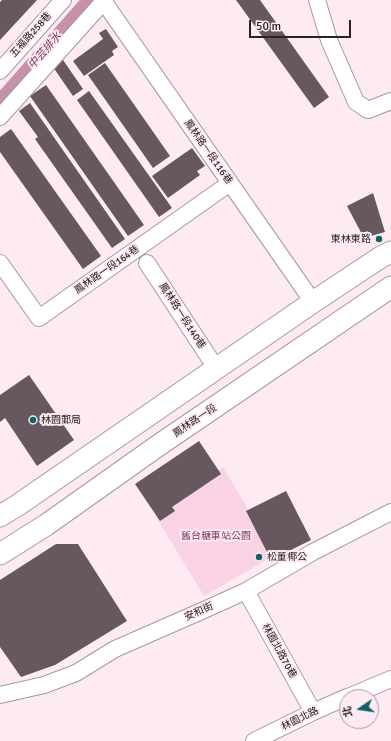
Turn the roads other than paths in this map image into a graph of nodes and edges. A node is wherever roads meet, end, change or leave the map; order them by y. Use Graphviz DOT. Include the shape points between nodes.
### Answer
graph roads {
  1 [pos="63,0"];
  2 [pos="317,0"];
  3 [pos="104,1"];
  4 [pos="0,71"];
  5 [pos="391,101"];
  6 [pos="0,117"];
  7 [pos="230,183"];
  8 [pos="391,252"];
  9 [pos="147,263"];
  10 [pos="0,264"];
  11 [pos="391,287"];
  12 [pos="312,302"];
  13 [pos="216,368"];
  14 [pos="391,512"];
  15 [pos="0,516"];
  16 [pos="0,554"];
  17 [pos="246,590"];
  18 [pos="391,678"];
  19 [pos="366,689"];
  20 [pos="0,695"];
  21 [pos="339,701"];
  22 [pos="313,712"];
  23 [pos="254,741"];
  1 -- 4 [label="street, 五福路258巷"];
  2 -- 5 [label="street" via="329,40 356,102 368,110"];
  3 -- 6 [label="street"];
  3 -- 7 [label="street, 鳳林路一段116巷"];
  7 -- 10 [label="street, 鳳林路一段164巷" via="39,318"];
  7 -- 12 [label="street, 鳳林路一段116巷"];
  8 -- 12 [label="main road"];
  9 -- 13 [label="street, 鳳林路一段140巷"];
  11 -- 16 [label="main road, 鳳林路一段"];
  12 -- 13 [label="main road"];
  13 -- 15 [label="main road"];
  14 -- 17 [label="street, 安和街"];
  17 -- 20 [label="street, 安和街" via="115,649 76,673 44,685"];
  17 -- 22 [label="street, 林園北路70巷"];
  18 -- 19 [label="street, 林園北路"];
  21 -- 22 [label="street, 林園北路"];
  22 -- 23 [label="street, 林園北路"];
}
